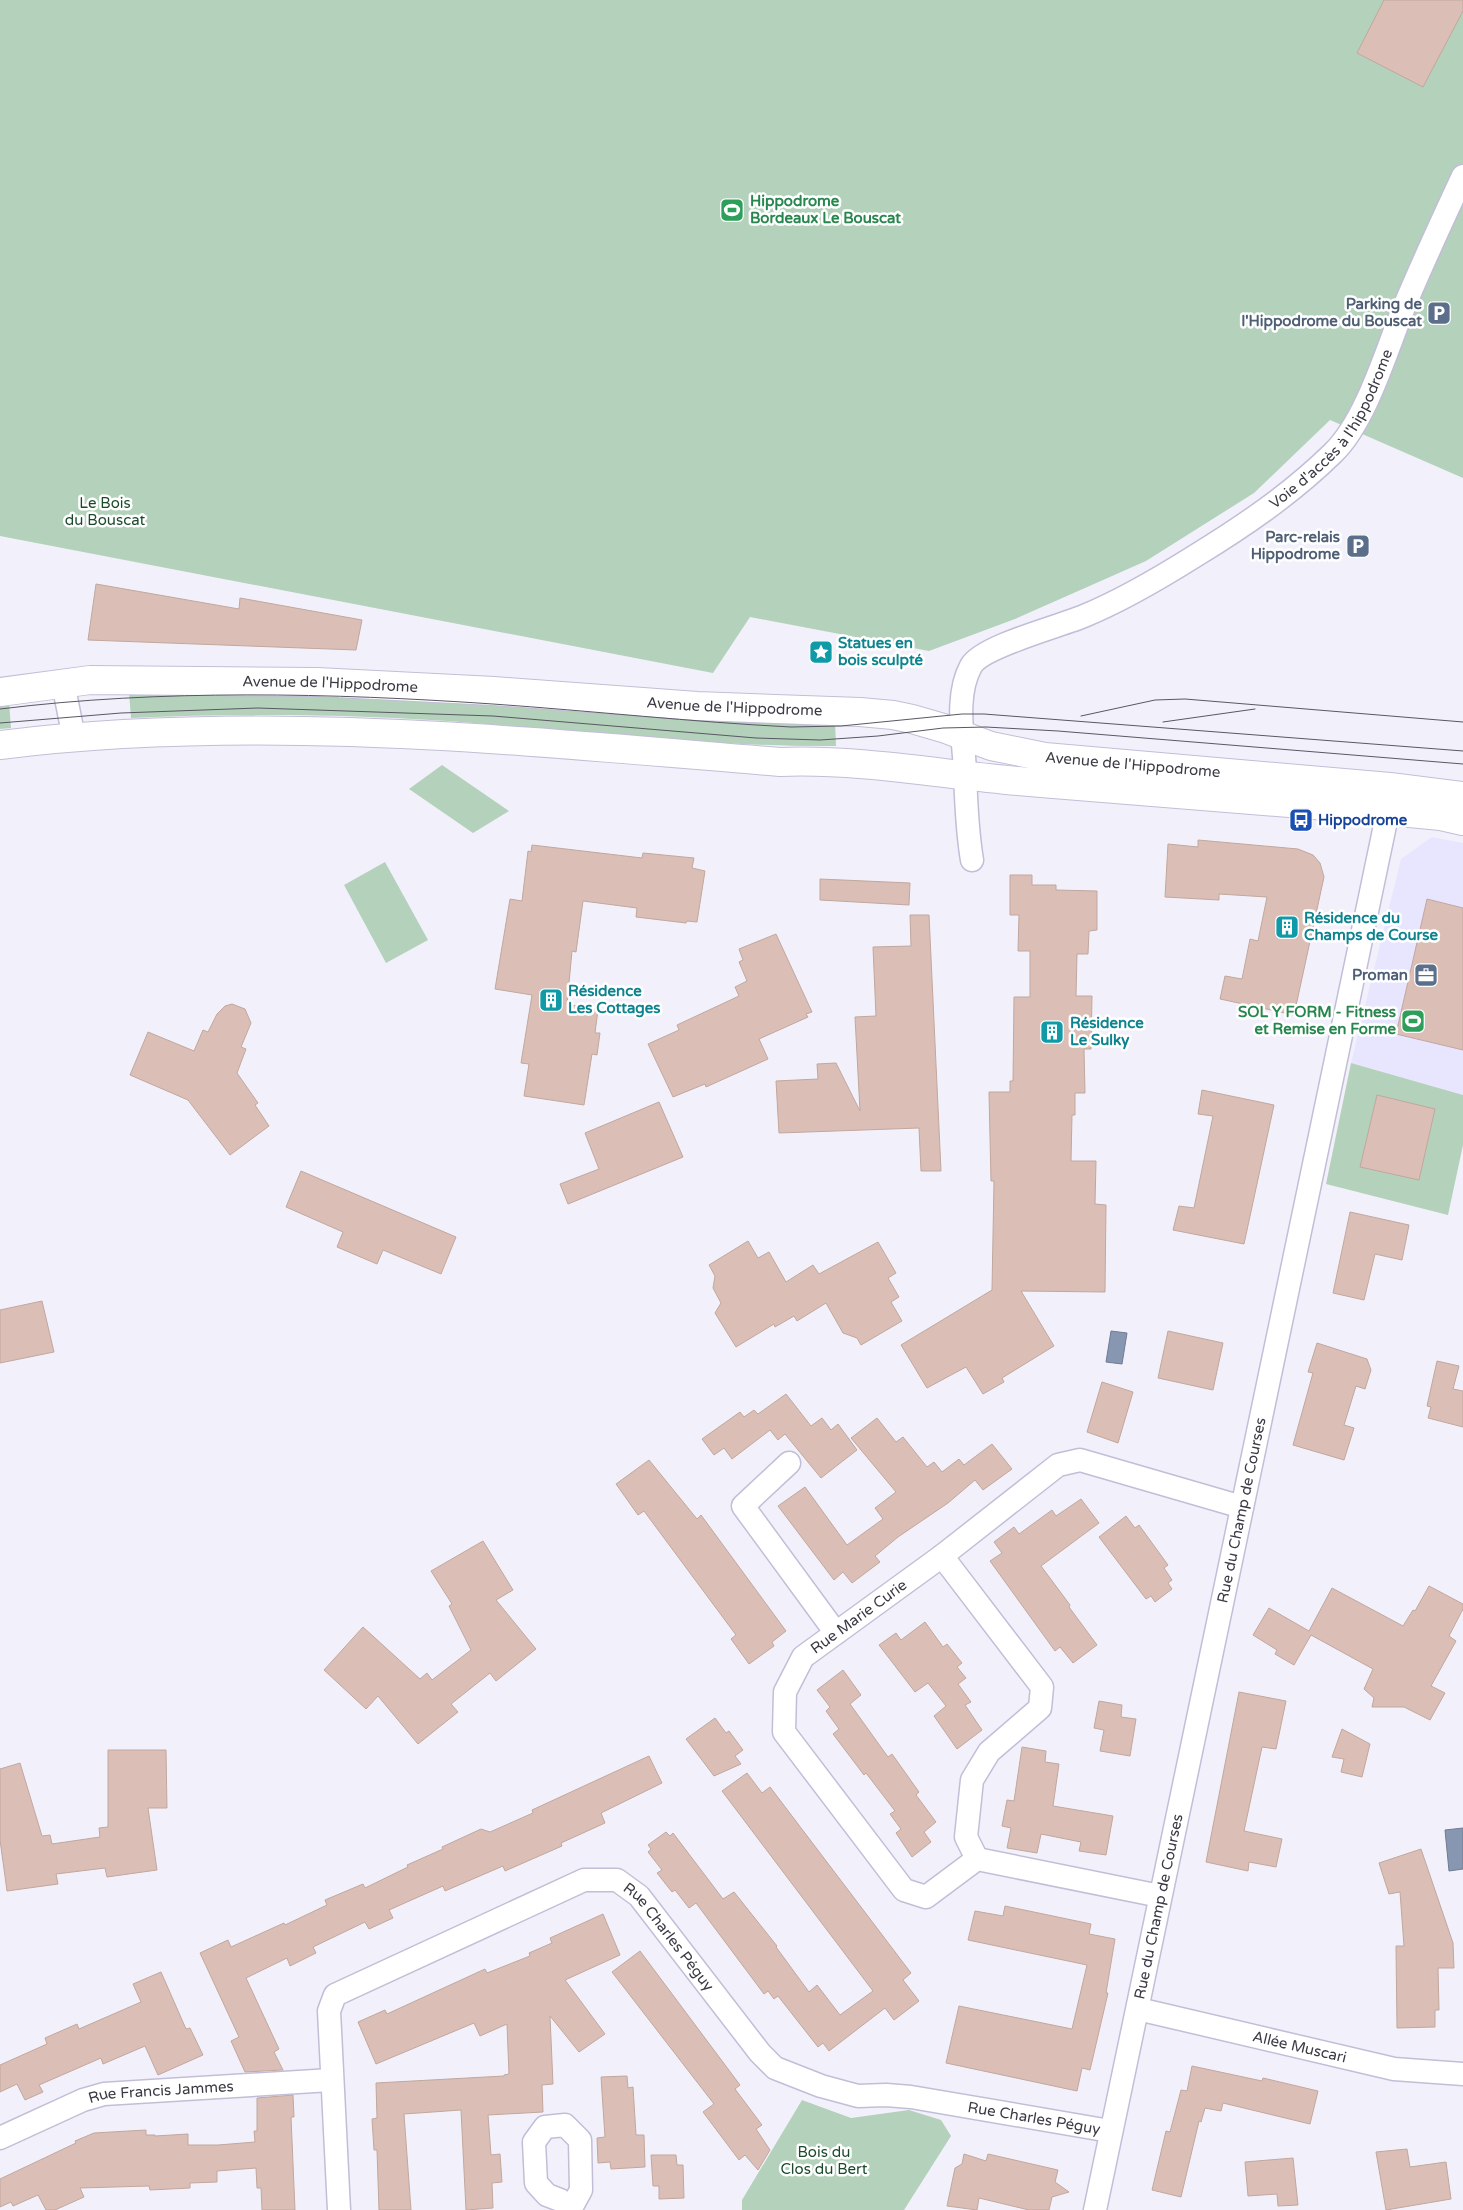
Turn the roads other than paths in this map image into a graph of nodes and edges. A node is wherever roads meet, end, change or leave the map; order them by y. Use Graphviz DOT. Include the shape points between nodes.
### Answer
graph roads {
  1 [pos="1463,176"];
  2 [pos="63,682"];
  3 [pos="0,692"];
  4 [pos="963,736"];
  5 [pos="74,738"];
  6 [pos="0,745"];
  7 [pos="965,775"];
  8 [pos="1360,784"];
  9 [pos="1463,796"];
  10 [pos="1463,801"];
  11 [pos="1388,811"];
  12 [pos="1463,821"];
  13 [pos="972,860"];
  14 [pos="789,1463"];
  15 [pos="1242,1507"];
  16 [pos="942,1556"];
  17 [pos="836,1633"];
  18 [pos="977,1859"];
  19 [pos="1160,1896"];
  20 [pos="1138,2009"];
  21 [pos="1463,2074"];
  22 [pos="331,2080"];
  23 [pos="1110,2131"];
  24 [pos="0,2138"];
  25 [pos="339,2210"];
  26 [pos="1094,2210"];
  1 -- 4 [label="street, Voie d'accès à l'hippodrome" via="1422,264 1377,378 1351,431 1335,451 1282,498 1172,570 1084,616 998,647 976,660 964,689"];
  2 -- 3 [label="street, Avenue de l'Hippodrome"];
  2 -- 4 [label="street, Avenue de l'Hippodrome" via="119,679 317,682 485,690 697,706 860,712 893,714"];
  2 -- 5 [label="street"];
  4 -- 7 [label="street, Voie d'accès à l'hippodrome"];
  4 -- 8 [label="street, Avenue de l'Hippodrome" via="1018,753 1074,761"];
  5 -- 6 [label="street, Avenue de l'Hippodrome"];
  5 -- 7 [label="street, Avenue de l'Hippodrome" via="255,729 407,733 780,762 820,760"];
  7 -- 11 [label="street, Avenue de l'Hippodrome"];
  7 -- 13 [label="street, Voie d'accès à l'hippodrome" via="966,825"];
  8 -- 9 [label="street, Avenue de l'Hippodrome"];
  8 -- 11 [label="street" via="1382,801"];
  10 -- 11 [label="street" via="1398,801 1392,803"];
  11 -- 12 [label="street, Avenue de l'Hippodrome"];
  11 -- 15 [label="street, Rue du Champ de Courses"];
  14 -- 17 [label="street" via="743,1506"];
  15 -- 16 [label="street, Rue Marie Curie" via="1080,1460 1058,1465"];
  15 -- 19 [label="street, Rue du Champ de Courses"];
  16 -- 17 [label="street, Rue Marie Curie"];
  16 -- 18 [label="street" via="1042,1687 1040,1708 988,1752 972,1780 966,1837"];
  17 -- 18 [label="street, Rue Marie Curie" via="803,1657 789,1683 785,1692 784,1732 904,1890 926,1898"];
  18 -- 19 [label="street"];
  19 -- 20 [label="street, Rue du Champ de Courses"];
  20 -- 21 [label="street, Allée Muscari" via="1394,2069"];
  20 -- 23 [label="street, Rue du Champ de Courses"];
  22 -- 23 [label="street, Rue Charles Péguy" via="329,2011 335,1995 584,1880 617,1880 639,1896 775,2068 858,2096 911,2098"];
  22 -- 24 [label="street, Rue Francis Jammes" via="104,2094 83,2100"];
  22 -- 25 [label="street, Rue Charles Péguy"];
  23 -- 26 [label="street, Rue du Champ de Courses"];
}
